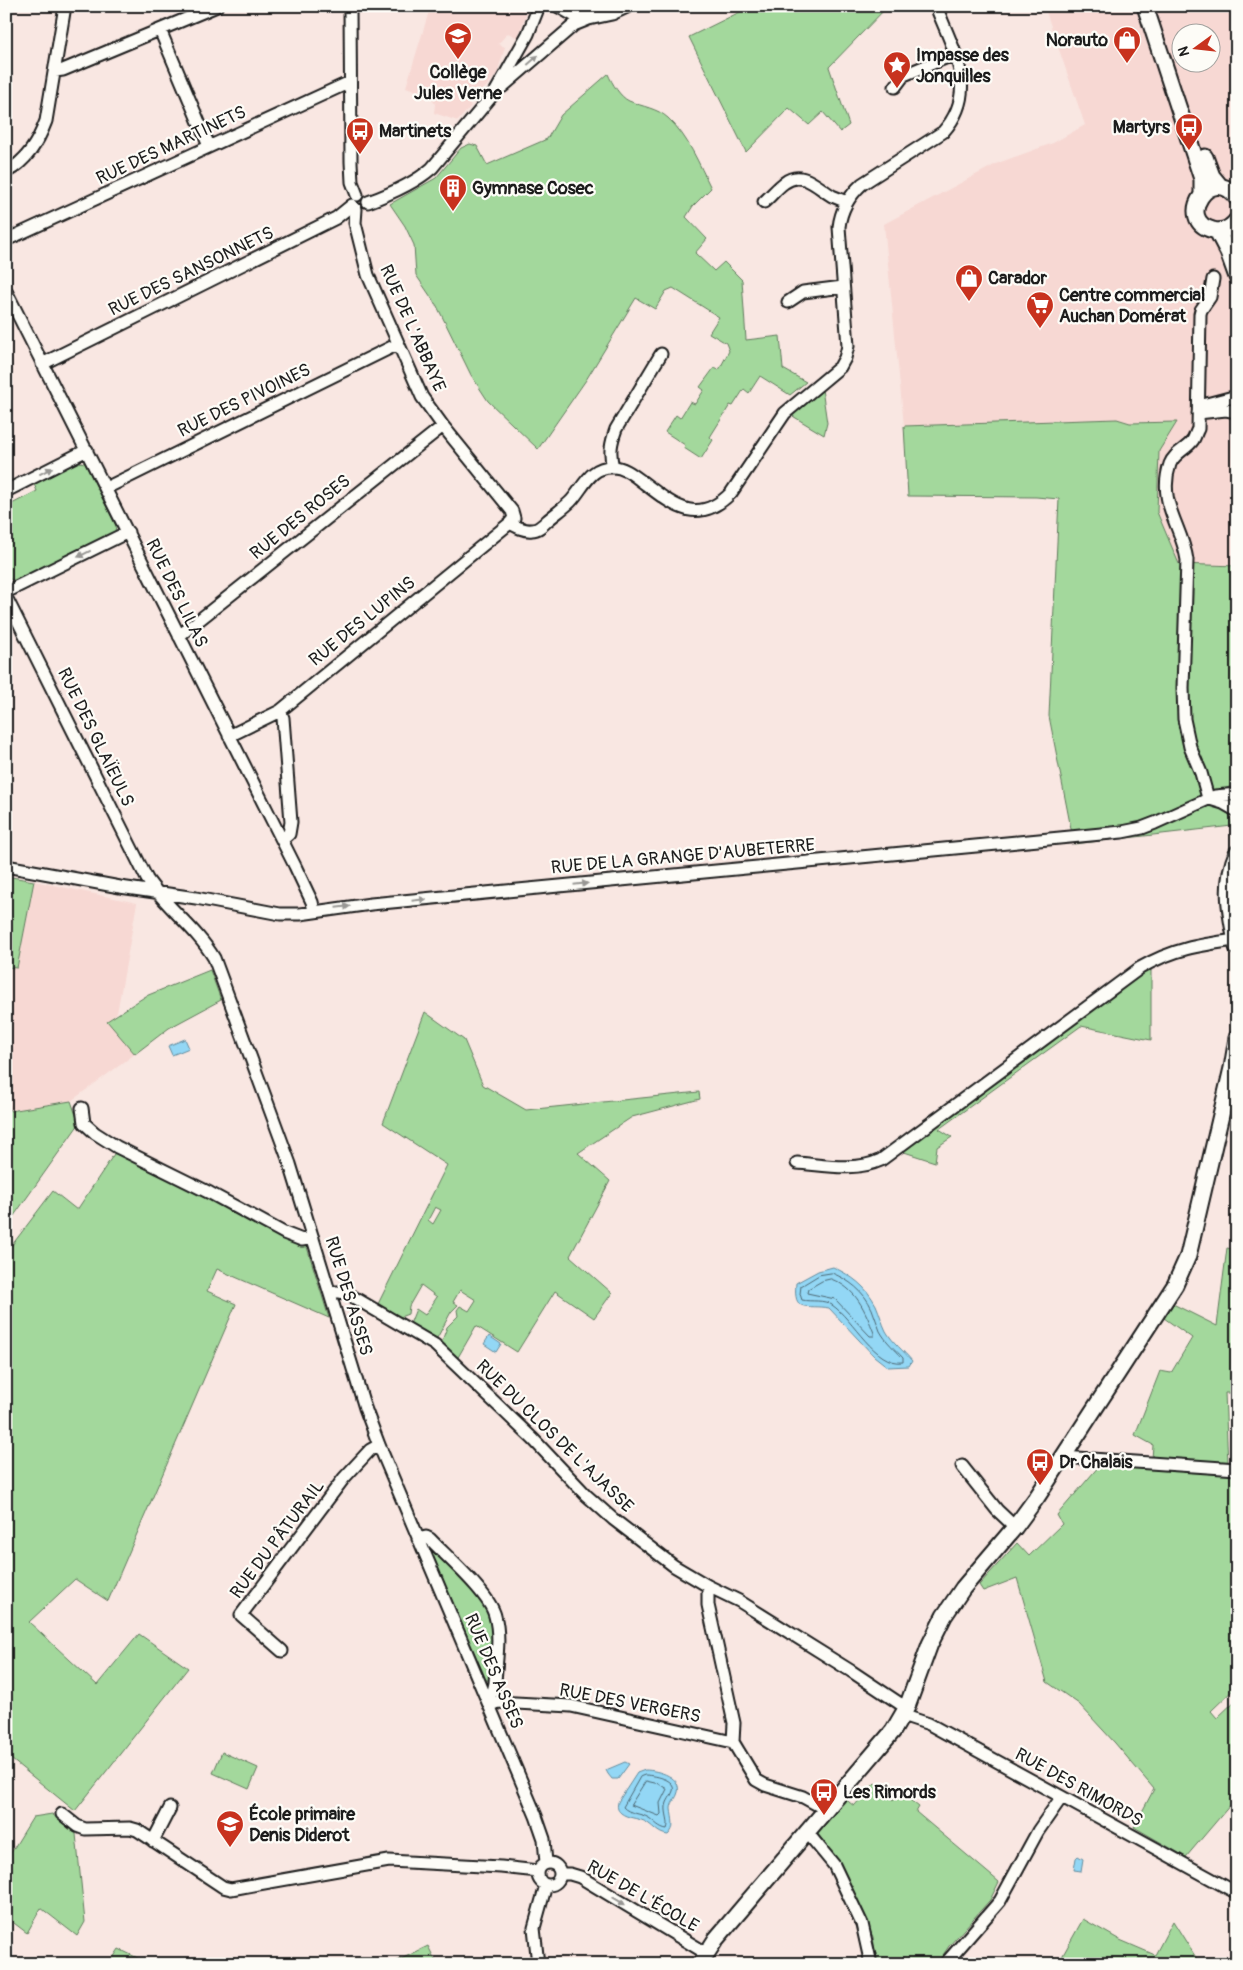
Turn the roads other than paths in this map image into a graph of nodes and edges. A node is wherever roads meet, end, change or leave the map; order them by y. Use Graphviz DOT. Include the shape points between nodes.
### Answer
graph roads {
  1 [pos="64,6"];
  2 [pos="217,6"];
  3 [pos="350,6"];
  4 [pos="557,6"];
  5 [pos="628,6"];
  6 [pos="936,6"];
  7 [pos="1145,6"];
  8 [pos="1155,6"];
  9 [pos="537,8"];
  10 [pos="618,12"];
  11 [pos="575,13"];
  12 [pos="160,30"];
  13 [pos="955,54"];
  14 [pos="55,71"];
  15 [pos="350,82"];
  16 [pos="895,87"];
  17 [pos="496,92"];
  18 [pos="209,146"];
  19 [pos="6,172"];
  20 [pos="1221,187"];
  21 [pos="1202,194"];
  22 [pos="1237,198"];
  23 [pos="764,202"];
  24 [pos="847,202"];
  25 [pos="355,203"];
  26 [pos="1235,223"];
  27 [pos="1216,231"];
  28 [pos="6,240"];
  29 [pos="1237,251"];
  30 [pos="1237,277"];
  31 [pos="1213,279"];
  32 [pos="843,287"];
  33 [pos="6,291"];
  34 [pos="788,302"];
  35 [pos="398,344"];
  36 [pos="661,354"];
  37 [pos="42,364"];
  38 [pos="1237,396"];
  39 [pos="1198,410"];
  40 [pos="1233,410"];
  41 [pos="443,426"];
  42 [pos="87,450"];
  43 [pos="613,467"];
  44 [pos="106,488"];
  45 [pos="6,492"];
  46 [pos="510,524"];
  47 [pos="128,532"];
  48 [pos="6,592"];
  49 [pos="6,598"];
  50 [pos="179,636"];
  51 [pos="280,711"];
  52 [pos="229,736"];
  53 [pos="1201,773"];
  54 [pos="1237,794"];
  55 [pos="1221,795"];
  56 [pos="1208,798"];
  57 [pos="1237,811"];
  58 [pos="282,840"];
  59 [pos="1237,854"];
  60 [pos="6,866"];
  61 [pos="156,891"];
  62 [pos="314,911"];
  63 [pos="1236,944"];
  64 [pos="1237,1038"];
  65 [pos="82,1108"];
  66 [pos="796,1163"];
  67 [pos="313,1238"];
  68 [pos="330,1292"];
  69 [pos="379,1445"];
  70 [pos="1063,1457"];
  71 [pos="962,1466"];
  72 [pos="1237,1469"];
  73 [pos="1015,1527"];
  74 [pos="418,1539"];
  75 [pos="708,1586"];
  76 [pos="282,1651"];
  77 [pos="487,1699"];
  78 [pos="904,1711"];
  79 [pos="733,1742"];
  80 [pos="1061,1798"];
  81 [pos="170,1808"];
  82 [pos="825,1809"];
  83 [pos="62,1814"];
  84 [pos="806,1831"];
  85 [pos="153,1841"];
  86 [pos="542,1867"];
  87 [pos="560,1874"];
  88 [pos="546,1885"];
  89 [pos="1237,1894"];
  90 [pos="703,1958"];
  91 [pos="538,1964"];
  92 [pos="871,1964"];
  93 [pos="945,1964"];
  1 -- 14 [label="street"];
  2 -- 12 [label="street"];
  3 -- 15 [label="street, RUE DE L'ABBAYE"];
  4 -- 11 [label="street"];
  5 -- 10 [label="street"];
  6 -- 13 [label="street"];
  7 -- 21 [label="main road" via="1202,179"];
  8 -- 20 [label="main road" via="1208,165"];
  9 -- 17 [label="street" via="528,34"];
  10 -- 11 [label="street"];
  10 -- 11 [label="street" via="588,19"];
  17 -- 11 [label="street, one-way"];
  12 -- 14 [label="street"];
  12 -- 18 [label="street"];
  13 -- 16 [label="street" via="904,76"];
  13 -- 24 [label="street" via="963,86 962,100 952,122 943,132 862,184"];
  14 -- 19 [label="street" via="46,121 39,139 26,157"];
  15 -- 18 [label="street, RUE DES MARTINETS"];
  15 -- 25 [label="street, RUE DE L'ABBAYE" via="350,162"];
  17 -- 25 [label="street" via="424,175 385,196 368,202 362,195"];
  18 -- 28 [label="street, RUE DES MARTINETS"];
  20 -- 21 [label="main road"];
  20 -- 22 [label="main road"];
  21 -- 27 [label="main road" via="1197,202 1196,215 1204,226"];
  23 -- 24 [label="street" via="783,183 799,177"];
  24 -- 32 [label="street" via="839,227"];
  25 -- 35 [label="street, RUE DE L'ABBAYE" via="355,223 368,275"];
  25 -- 37 [label="street, RUE DES SANSONNETS" via="336,218"];
  26 -- 27 [label="main road"];
  26 -- 29 [label="main road"];
  27 -- 30 [label="main road"];
  31 -- 39 [label="street" via="1210,297 1200,314"];
  32 -- 34 [label="street" via="803,292"];
  32 -- 43 [label="street" via="848,346 840,367 785,413 722,502 712,508 688,511 673,505 623,469"];
  33 -- 37 [label="street, RUE DES LILAS"];
  35 -- 41 [label="street, RUE DE L'ABBAYE" via="422,397"];
  35 -- 44 [label="street, RUE DES PIVOINES"];
  36 -- 43 [label="street" via="616,429 611,442"];
  37 -- 42 [label="street, RUE DES LILAS"];
  38 -- 39 [label="street"];
  39 -- 40 [label="street"];
  39 -- 53 [label="street" via="1198,429 1194,439 1170,463 1166,484 1167,504 1185,545 1187,560 1184,719 1190,747"];
  41 -- 46 [label="street, RUE DE L'ABBAYE" via="512,511 514,518"];
  41 -- 50 [label="street, RUE DES ROSES"];
  42 -- 44 [label="street, RUE DES LILAS"];
  45 -- 42 [label="street, one-way"];
  43 -- 46 [label="street" via="599,470 587,478 571,501 538,529 524,530"];
  44 -- 47 [label="street, RUE DES LILAS"];
  46 -- 51 [label="street, RUE DES LUPINS"];
  47 -- 48 [label="street, one-way"];
  47 -- 50 [label="street, RUE DES LILAS"];
  49 -- 61 [label="street, RUE DES GLAÏEULS" via="147,879"];
  50 -- 52 [label="street, RUE DES LILAS"];
  51 -- 52 [label="street, RUE DES LUPINS"];
  51 -- 58 [label="street" via="291,822 289,834"];
  52 -- 58 [label="street, RUE DES LILAS"];
  53 -- 55 [label="street"];
  53 -- 56 [label="street"];
  54 -- 55 [label="street, RUE DE LA GRANGE D'AUBETERRE"];
  55 -- 56 [label="street, RUE DE LA GRANGE D'AUBETERRE"];
  56 -- 57 [label="street"];
  62 -- 56 [label="street, RUE DE LA GRANGE D'AUBETERRE, one-way" via="1122,832 1156,823"];
  58 -- 62 [label="street, RUE DES LILAS"];
  59 -- 63 [label="main road" via="1229,880 1228,900"];
  60 -- 61 [label="street"];
  61 -- 62 [label="street, RUE DE LA GRANGE D'AUBETERRE" via="280,914"];
  61 -- 67 [label="street, RUE DES ASSES" via="214,958 290,1164"];
  63 -- 66 [label="street" via="1193,946 1158,957 881,1160 857,1167"];
  64 -- 70 [label="main road" via="1188,1256 1175,1285"];
  65 -- 67 [label="street" via="84,1123 117,1147 284,1233 302,1240"];
  67 -- 68 [label="street, RUE DES ASSES"];
  68 -- 69 [label="street, RUE DES ASSES"];
  68 -- 75 [label="street, RUE DU CLOS DE L'AJASSE" via="348,1294 435,1345 586,1495 674,1566"];
  69 -- 74 [label="street, RUE DES ASSES"];
  69 -- 76 [label="street, RUE DU PÂTURAIL" via="370,1450 344,1478 241,1615"];
  70 -- 72 [label="street"];
  70 -- 73 [label="main road"];
  71 -- 73 [label="street"];
  73 -- 78 [label="main road" via="963,1588 944,1616"];
  74 -- 77 [label="street, RUE DES ASSES"];
  74 -- 77 [label="street" via="430,1539 493,1610 497,1629 495,1683"];
  75 -- 78 [label="street, RUE DU CLOS DE L'AJASSE" via="739,1601 851,1671 898,1703"];
  75 -- 79 [label="street" via="708,1605 734,1723"];
  77 -- 79 [label="street, RUE DES VERGERS" via="571,1706"];
  77 -- 86 [label="street, RUE DES ASSES" via="541,1828"];
  78 -- 80 [label="street, RUE DES RIMORDS"];
  78 -- 82 [label="main road" via="893,1731"];
  79 -- 82 [label="street" via="756,1780 804,1797"];
  80 -- 89 [label="street, RUE DES RIMORDS"];
  80 -- 93 [label="street" via="1034,1837 1000,1902"];
  81 -- 85 [label="street"];
  82 -- 84 [label="main road"];
  83 -- 85 [label="street" via="85,1829 130,1828"];
  84 -- 90 [label="main road"];
  84 -- 92 [label="street" via="834,1865 862,1924"];
  85 -- 86 [label="street" via="231,1889 389,1861"];
  86 -- 87 [label="street" via="556,1866"];
  86 -- 88 [label="street" via="540,1881"];
  87 -- 88 [label="street" via="555,1883"];
  87 -- 90 [label="street, RUE DE L'ÉCOLE, one-way" via="580,1877"];
  88 -- 91 [label="street" via="534,1928"];
}
